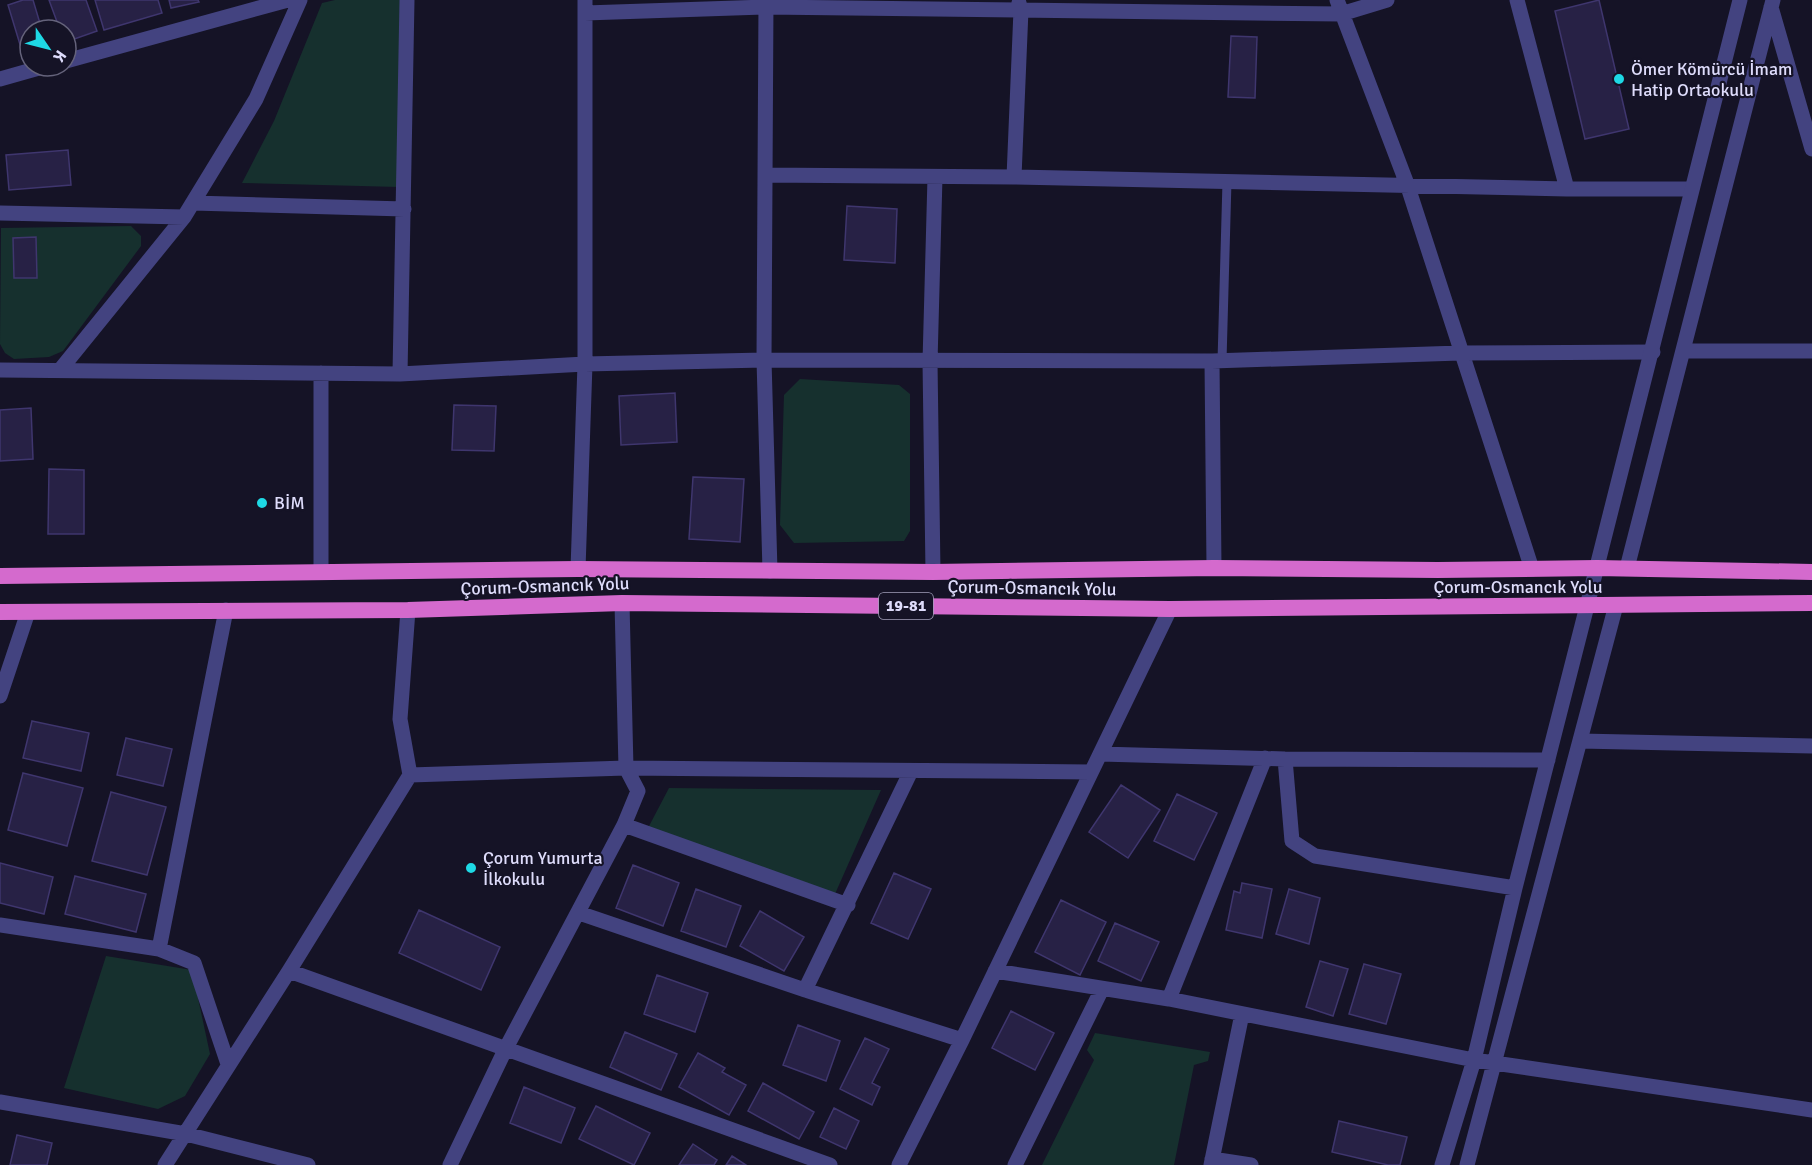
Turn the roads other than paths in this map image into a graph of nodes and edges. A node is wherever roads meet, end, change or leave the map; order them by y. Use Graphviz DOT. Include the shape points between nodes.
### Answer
graph roads {
  1 [pos="288,0"];
  2 [pos="300,0"];
  3 [pos="408,0"];
  4 [pos="1387,0"];
  5 [pos="1517,0"];
  6 [pos="1740,0"];
  7 [pos="766,3"];
  8 [pos="1772,4"];
  9 [pos="1020,5"];
  10 [pos="585,6"];
  11 [pos="1226,6"];
  12 [pos="1339,7"];
  13 [pos="78,58"];
  14 [pos="18,74"];
  15 [pos="0,79"];
  16 [pos="1812,149"];
  17 [pos="765,175"];
  18 [pos="935,177"];
  19 [pos="1014,177"];
  20 [pos="1227,181"];
  21 [pos="1407,184"];
  22 [pos="1567,189"];
  23 [pos="1691,189"];
  24 [pos="193,203"];
  25 [pos="404,209"];
  26 [pos="0,213"];
  27 [pos="184,217"];
  28 [pos="1683,351"];
  29 [pos="1812,351"];
  30 [pos="1653,352"];
  31 [pos="1460,353"];
  32 [pos="764,360"];
  33 [pos="1217,361"];
  34 [pos="930,362"];
  35 [pos="585,364"];
  36 [pos="0,370"];
  37 [pos="60,370"];
  38 [pos="321,373"];
  39 [pos="400,374"];
  40 [pos="1214,568"];
  41 [pos="1597,568"];
  42 [pos="1627,568"];
  43 [pos="578,569"];
  44 [pos="1532,569"];
  45 [pos="770,571"];
  46 [pos="321,572"];
  47 [pos="933,572"];
  48 [pos="1812,572"];
  49 [pos="0,576"];
  50 [pos="622,603"];
  51 [pos="1812,603"];
  52 [pos="1616,605"];
  53 [pos="1587,606"];
  54 [pos="408,609"];
  55 [pos="1170,609"];
  56 [pos="226,610"];
  57 [pos="0,612"];
  58 [pos="28,612"];
  59 [pos="0,696"];
  60 [pos="1580,741"];
  61 [pos="1812,746"];
  62 [pos="1100,754"];
  63 [pos="1265,758"];
  64 [pos="1285,759"];
  65 [pos="1548,760"];
  66 [pos="626,768"];
  67 [pos="911,771"];
  68 [pos="1091,772"];
  69 [pos="410,775"];
  70 [pos="624,825"];
  71 [pos="1515,888"];
  72 [pos="848,905"];
  73 [pos="579,913"];
  74 [pos="0,925"];
  75 [pos="159,949"];
  76 [pos="289,971"];
  77 [pos="995,971"];
  78 [pos="1102,988"];
  79 [pos="805,990"];
  80 [pos="1169,999"];
  81 [pos="1242,1014"];
  82 [pos="962,1040"];
  83 [pos="505,1050"];
  84 [pos="1474,1060"];
  85 [pos="228,1064"];
  86 [pos="1494,1064"];
  87 [pos="0,1102"];
  88 [pos="1812,1110"];
  89 [pos="186,1134"];
  90 [pos="1212,1162"];
  91 [pos="165,1165"];
  92 [pos="308,1165"];
  93 [pos="450,1165"];
  94 [pos="830,1165"];
  95 [pos="899,1165"];
  96 [pos="1015,1165"];
  97 [pos="1251,1165"];
  98 [pos="1442,1165"];
  99 [pos="1467,1165"];
  1 -- 13 [label="street"];
  2 -- 24 [label="street" via="256,99"];
  3 -- 25 [label="street"];
  4 -- 12 [label="street"];
  5 -- 22 [label="street"];
  6 -- 23 [label="street"];
  7 -- 9 [label="street"];
  7 -- 10 [label="street"];
  7 -- 17 [label="street"];
  8 -- 16 [label="street"];
  8 -- 28 [label="street"];
  9 -- 11 [label="street"];
  9 -- 19 [label="street"];
  10 -- 35 [label="street"];
  11 -- 12 [label="street"];
  12 -- 21 [label="street"];
  14 -- 15 [label="street"];
  17 -- 18 [label="street"];
  17 -- 32 [label="street"];
  18 -- 19 [label="street"];
  18 -- 34 [label="street"];
  19 -- 20 [label="street"];
  20 -- 21 [label="street"];
  20 -- 33 [label="lane"];
  21 -- 22 [label="street"];
  21 -- 31 [label="street"];
  22 -- 23 [label="street"];
  23 -- 30 [label="street"];
  24 -- 25 [label="street"];
  24 -- 27 [label="street"];
  25 -- 39 [label="street"];
  26 -- 27 [label="street"];
  27 -- 37 [label="street"];
  28 -- 29 [label="street"];
  28 -- 42 [label="street"];
  30 -- 31 [label="street"];
  30 -- 41 [label="street"];
  31 -- 33 [label="street"];
  31 -- 44 [label="street"];
  32 -- 34 [label="street"];
  32 -- 35 [label="street"];
  32 -- 45 [label="street"];
  33 -- 34 [label="street"];
  33 -- 40 [label="street"];
  34 -- 47 [label="street"];
  35 -- 39 [label="street"];
  35 -- 43 [label="street"];
  36 -- 37 [label="street"];
  37 -- 38 [label="street"];
  38 -- 39 [label="street"];
  38 -- 46 [label="street"];
  40 -- 44 [label="highway, Çorum-Osmancık Yolu / 19-81"];
  40 -- 47 [label="highway, Çorum-Osmancık Yolu / 19-81"];
  41 -- 42 [label="highway, Çorum-Osmancık Yolu / 19-81"];
  41 -- 44 [label="highway, Çorum-Osmancık Yolu / 19-81"];
  41 -- 53 [label="street"];
  42 -- 48 [label="highway, Çorum-Osmancık Yolu / 19-81"];
  43 -- 45 [label="highway, Çorum-Osmancık Yolu / 19-81"];
  43 -- 46 [label="highway, Çorum-Osmancık Yolu / 19-81"];
  45 -- 47 [label="highway, Çorum-Osmancık Yolu / 19-81"];
  46 -- 49 [label="highway, Çorum-Osmancık Yolu / 19-81"];
  50 -- 54 [label="highway, Çorum-Osmancık Yolu / 19-81"];
  50 -- 55 [label="highway, Çorum-Osmancık Yolu / 19-81"];
  50 -- 66 [label="street"];
  51 -- 52 [label="highway, Çorum-Osmancık Yolu / 19-81"];
  52 -- 53 [label="highway, Çorum-Osmancık Yolu / 19-81"];
  52 -- 60 [label="street"];
  53 -- 55 [label="highway, Çorum-Osmancık Yolu / 19-81"];
  53 -- 65 [label="street"];
  54 -- 56 [label="highway, Çorum-Osmancık Yolu / 19-81"];
  54 -- 69 [label="street" via="400,719"];
  55 -- 62 [label="street"];
  56 -- 58 [label="highway, Çorum-Osmancık Yolu / 19-81"];
  56 -- 75 [label="street"];
  57 -- 58 [label="highway, Çorum-Osmancık Yolu / 19-81"];
  58 -- 59 [label="street"];
  60 -- 61 [label="street"];
  60 -- 86 [label="street"];
  62 -- 63 [label="street"];
  62 -- 68 [label="street"];
  63 -- 64 [label="street"];
  63 -- 80 [label="street"];
  64 -- 65 [label="street"];
  64 -- 71 [label="street" via="1292,841 1315,856"];
  65 -- 71 [label="street"];
  66 -- 67 [label="street"];
  66 -- 69 [label="street"];
  66 -- 70 [label="street" via="638,791"];
  67 -- 68 [label="street"];
  67 -- 72 [label="street"];
  68 -- 77 [label="street"];
  69 -- 76 [label="street"];
  70 -- 72 [label="street"];
  70 -- 73 [label="street"];
  71 -- 84 [label="street"];
  72 -- 79 [label="street"];
  73 -- 79 [label="street"];
  73 -- 83 [label="street"];
  74 -- 75 [label="street"];
  75 -- 85 [label="street" via="194,963"];
  76 -- 83 [label="street"];
  76 -- 85 [label="street"];
  77 -- 78 [label="street"];
  77 -- 82 [label="street"];
  78 -- 80 [label="street"];
  78 -- 96 [label="street"];
  79 -- 82 [label="street"];
  80 -- 81 [label="street"];
  81 -- 84 [label="street"];
  81 -- 90 [label="street"];
  82 -- 95 [label="street"];
  83 -- 93 [label="street"];
  83 -- 94 [label="street"];
  84 -- 86 [label="street"];
  84 -- 98 [label="street"];
  85 -- 89 [label="street"];
  86 -- 88 [label="street"];
  86 -- 99 [label="street"];
  87 -- 89 [label="street"];
  89 -- 91 [label="street"];
  89 -- 92 [label="street"];
  90 -- 97 [label="street"];
}
